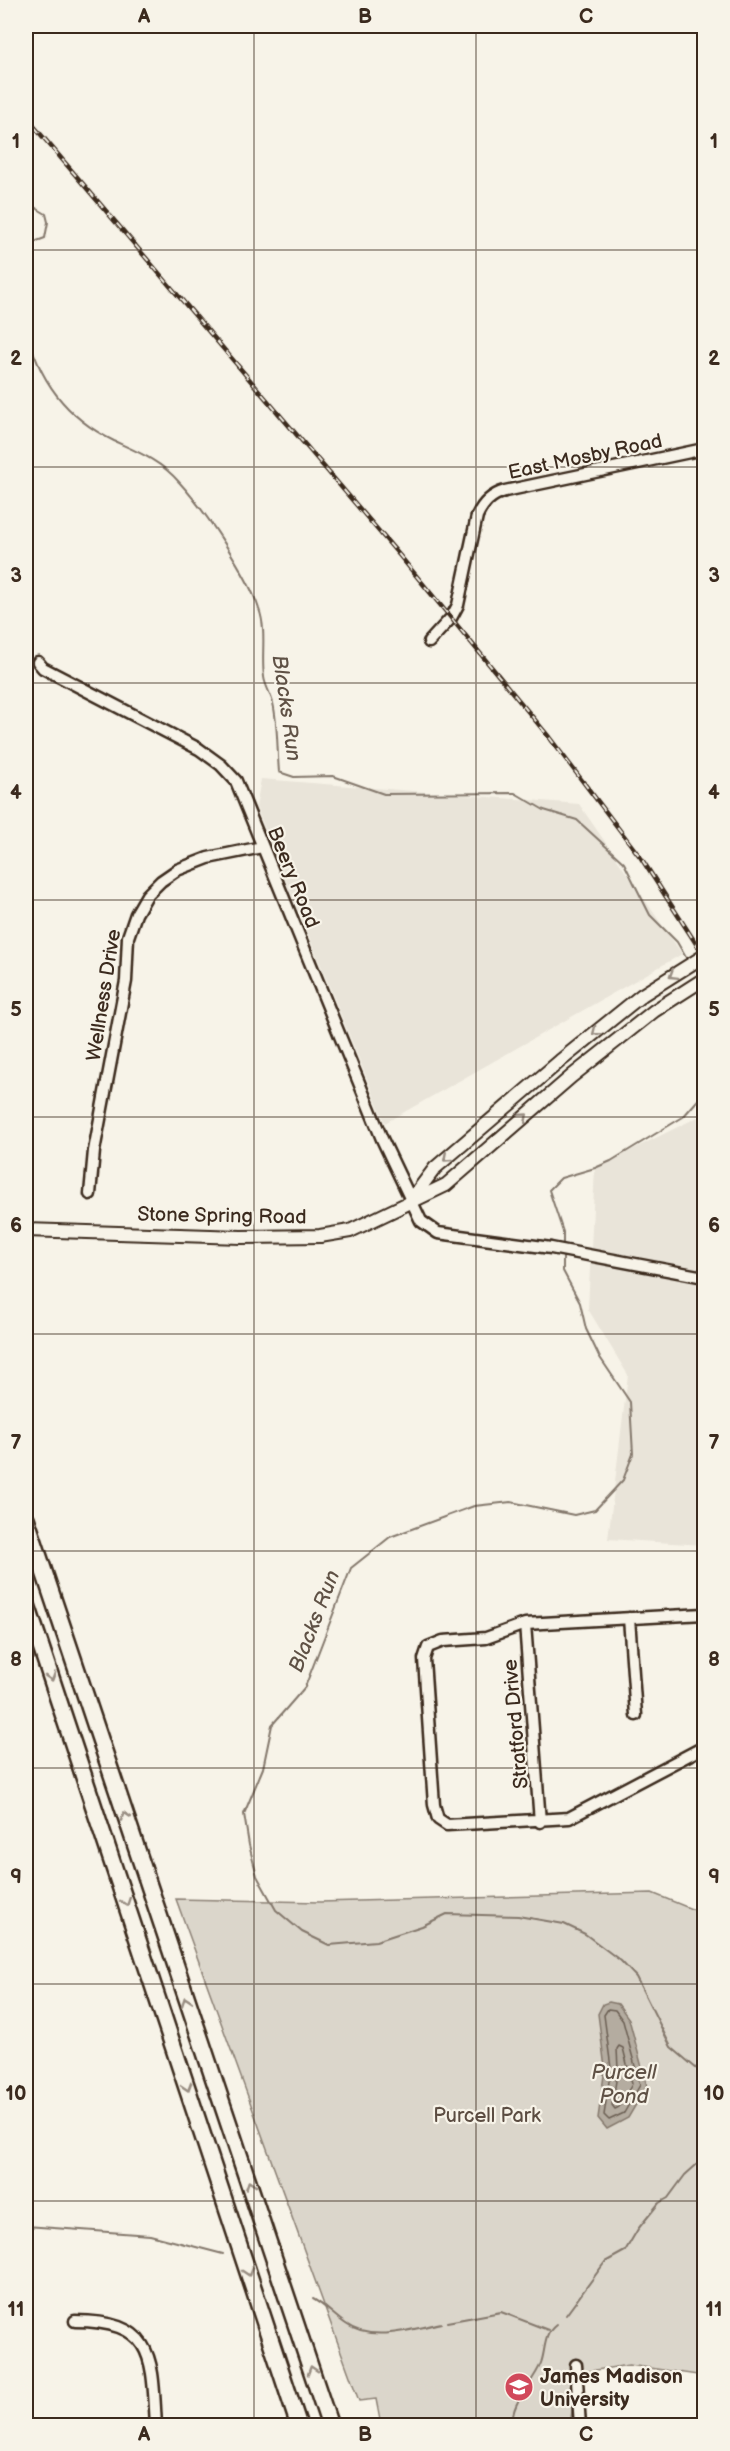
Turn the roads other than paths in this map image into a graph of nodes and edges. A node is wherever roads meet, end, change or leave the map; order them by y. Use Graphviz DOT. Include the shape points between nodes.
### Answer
graph roads {
  1 [pos="705,449"];
  2 [pos="429,642"];
  3 [pos="38,662"];
  4 [pos="262,847"];
  5 [pos="705,956"];
  6 [pos="705,979"];
  7 [pos="90,1194"];
  8 [pos="410,1201"];
  9 [pos="26,1230"];
  10 [pos="705,1277"];
  11 [pos="26,1518"];
  12 [pos="26,1602"];
  13 [pos="705,1614"];
  14 [pos="629,1618"];
  15 [pos="525,1624"];
  16 [pos="636,1715"];
  17 [pos="705,1747"];
  18 [pos="540,1822"];
  19 [pos="75,2321"];
  20 [pos="576,2365"];
  21 [pos="156,2426"];
  22 [pos="299,2426"];
  23 [pos="330,2426"];
  24 [pos="580,2426"];
  1 -- 2 [label="street, East Mosby Road" via="492,496 477,516 458,605"];
  3 -- 4 [label="street, Beery Road" via="210,757 238,786"];
  4 -- 7 [label="street, Wellness Drive" via="208,858 177,870 147,895 136,914 128,937 126,981 94,1151"];
  4 -- 8 [label="street, Beery Road"];
  5 -- 8 [label="main road, Stone Spring Road, one-way" via="642,995 560,1060 435,1168"];
  8 -- 6 [label="main road, Stone Spring Road, one-way" via="446,1185 572,1076 654,1011"];
  8 -- 9 [label="main road, Stone Spring Road" via="350,1231 320,1236"];
  8 -- 10 [label="street" via="422,1221 438,1233 550,1248"];
  23 -- 11 [label="highway, one-way"];
  12 -- 22 [label="highway, one-way"];
  13 -- 14 [label="street"];
  14 -- 15 [label="street"];
  14 -- 16 [label="street"];
  15 -- 18 [label="street, Stratford Drive"];
  15 -- 18 [label="street" via="486,1638 443,1641 428,1647 424,1659 434,1805 438,1820 447,1825"];
  17 -- 18 [label="street" via="569,1818"];
  19 -- 21 [label="street" via="117,2325 142,2344 152,2367"];
  20 -- 24 [label="street"];
}
